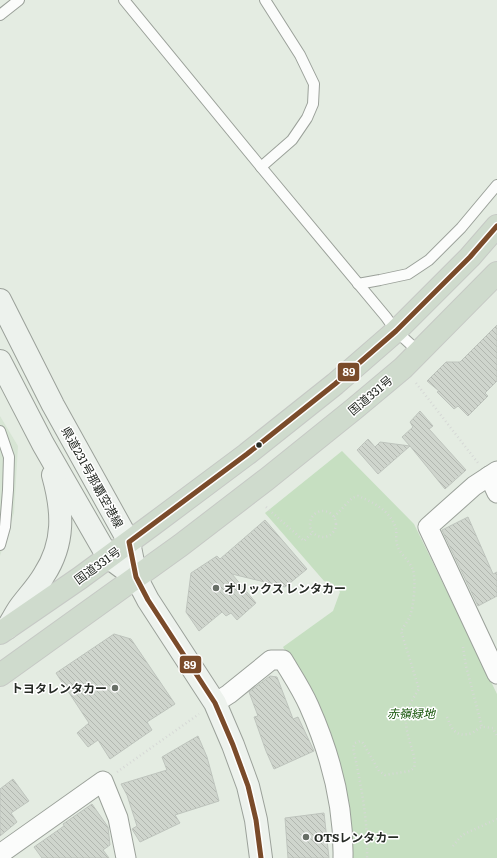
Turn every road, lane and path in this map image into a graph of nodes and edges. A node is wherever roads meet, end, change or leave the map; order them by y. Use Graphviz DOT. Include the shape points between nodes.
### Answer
graph roads {
  1 [pos="19,0"];
  2 [pos="124,0"];
  3 [pos="265,0"];
  4 [pos="0,15"];
  5 [pos="261,167"];
  6 [pos="497,185"];
  7 [pos="497,226"];
  8 [pos="497,273"];
  9 [pos="358,284"];
  10 [pos="0,300"];
  11 [pos="396,331"];
  12 [pos="419,352"];
  13 [pos="0,361"];
  14 [pos="416,382"];
  15 [pos="0,431"];
  16 [pos="43,444"];
  17 [pos="493,474"];
  18 [pos="497,493"];
  19 [pos="266,506"];
  20 [pos="334,517"];
  21 [pos="313,532"];
  22 [pos="129,542"];
  23 [pos="0,545"];
  24 [pos="108,557"];
  25 [pos="136,577"];
  26 [pos="470,618"];
  27 [pos="4,631"];
  28 [pos="497,674"];
  29 [pos="0,675"];
  30 [pos="215,702"];
  31 [pos="447,717"];
  32 [pos="482,727"];
  33 [pos="497,737"];
  34 [pos="103,781"];
  35 [pos="497,819"];
  36 [pos="453,846"];
  37 [pos="0,854"];
  38 [pos="126,858"];
  39 [pos="261,858"];
  40 [pos="344,858"];
  41 [pos="367,858"];
  1 -- 4 [label="lane"];
  2 -- 5 [label="lane"];
  3 -- 5 [label="lane" via="300,55 314,84 313,104 307,118 292,140"];
  5 -- 9 [label="lane"];
  6 -- 9 [label="lane" via="461,228 429,260 408,274"];
  7 -- 11 [label="highway, 国道331号" via="470,257"];
  8 -- 12 [label="highway, 国道331号"];
  9 -- 11 [label="lane"];
  10 -- 22 [label="main road, 県道231号那覇空港線" via="53,405"];
  11 -- 12 [label="lane"];
  11 -- 22 [label="highway, 国道331号" via="335,384 247,454"];
  12 -- 25 [label="highway, 国道331号" via="267,479"];
  13 -- 16 [label="main road"];
  14 -- 17 [label="path"];
  15 -- 23 [label="lane" via="9,457 5,527"];
  16 -- 24 [label="main road"];
  16 -- 27 [label="main road" via="60,502 59,541 44,576"];
  17 -- 18 [label="street"];
  17 -- 26 [label="street" via="474,486 428,527"];
  19 -- 21 [label="path" via="304,541"];
  20 -- 21 [label="path" via="335,529 329,535 321,536"];
  20 -- 21 [label="path" via="324,511 316,514 310,524"];
  20 -- 41 [label="path" via="352,498 358,496 384,510 392,519 396,528 397,546 413,568 414,575 412,609 401,631 419,689 405,718 415,762 414,768 385,775 379,771 363,743 355,743 353,748 365,809"];
  22 -- 24 [label="highway, 国道331号"];
  22 -- 25 [label="main road, 県道231号那覇空港線"];
  24 -- 25 [label="main road"];
  24 -- 27 [label="highway, 国道331号"];
  25 -- 29 [label="highway, 国道331号"];
  25 -- 30 [label="main road" via="151,605"];
  26 -- 28 [label="street"];
  26 -- 32 [label="path" via="464,626 463,650"];
  30 -- 34 [label="path"];
  30 -- 39 [label="main road" via="248,786"];
  30 -- 40 [label="street" via="271,660 283,660 308,705 332,770 344,840"];
  31 -- 32 [label="path" via="455,732 462,735"];
  32 -- 33 [label="path" via="493,728"];
  34 -- 37 [label="street"];
  34 -- 38 [label="street" via="118,818"];
  35 -- 36 [label="path" via="462,835"];
}
